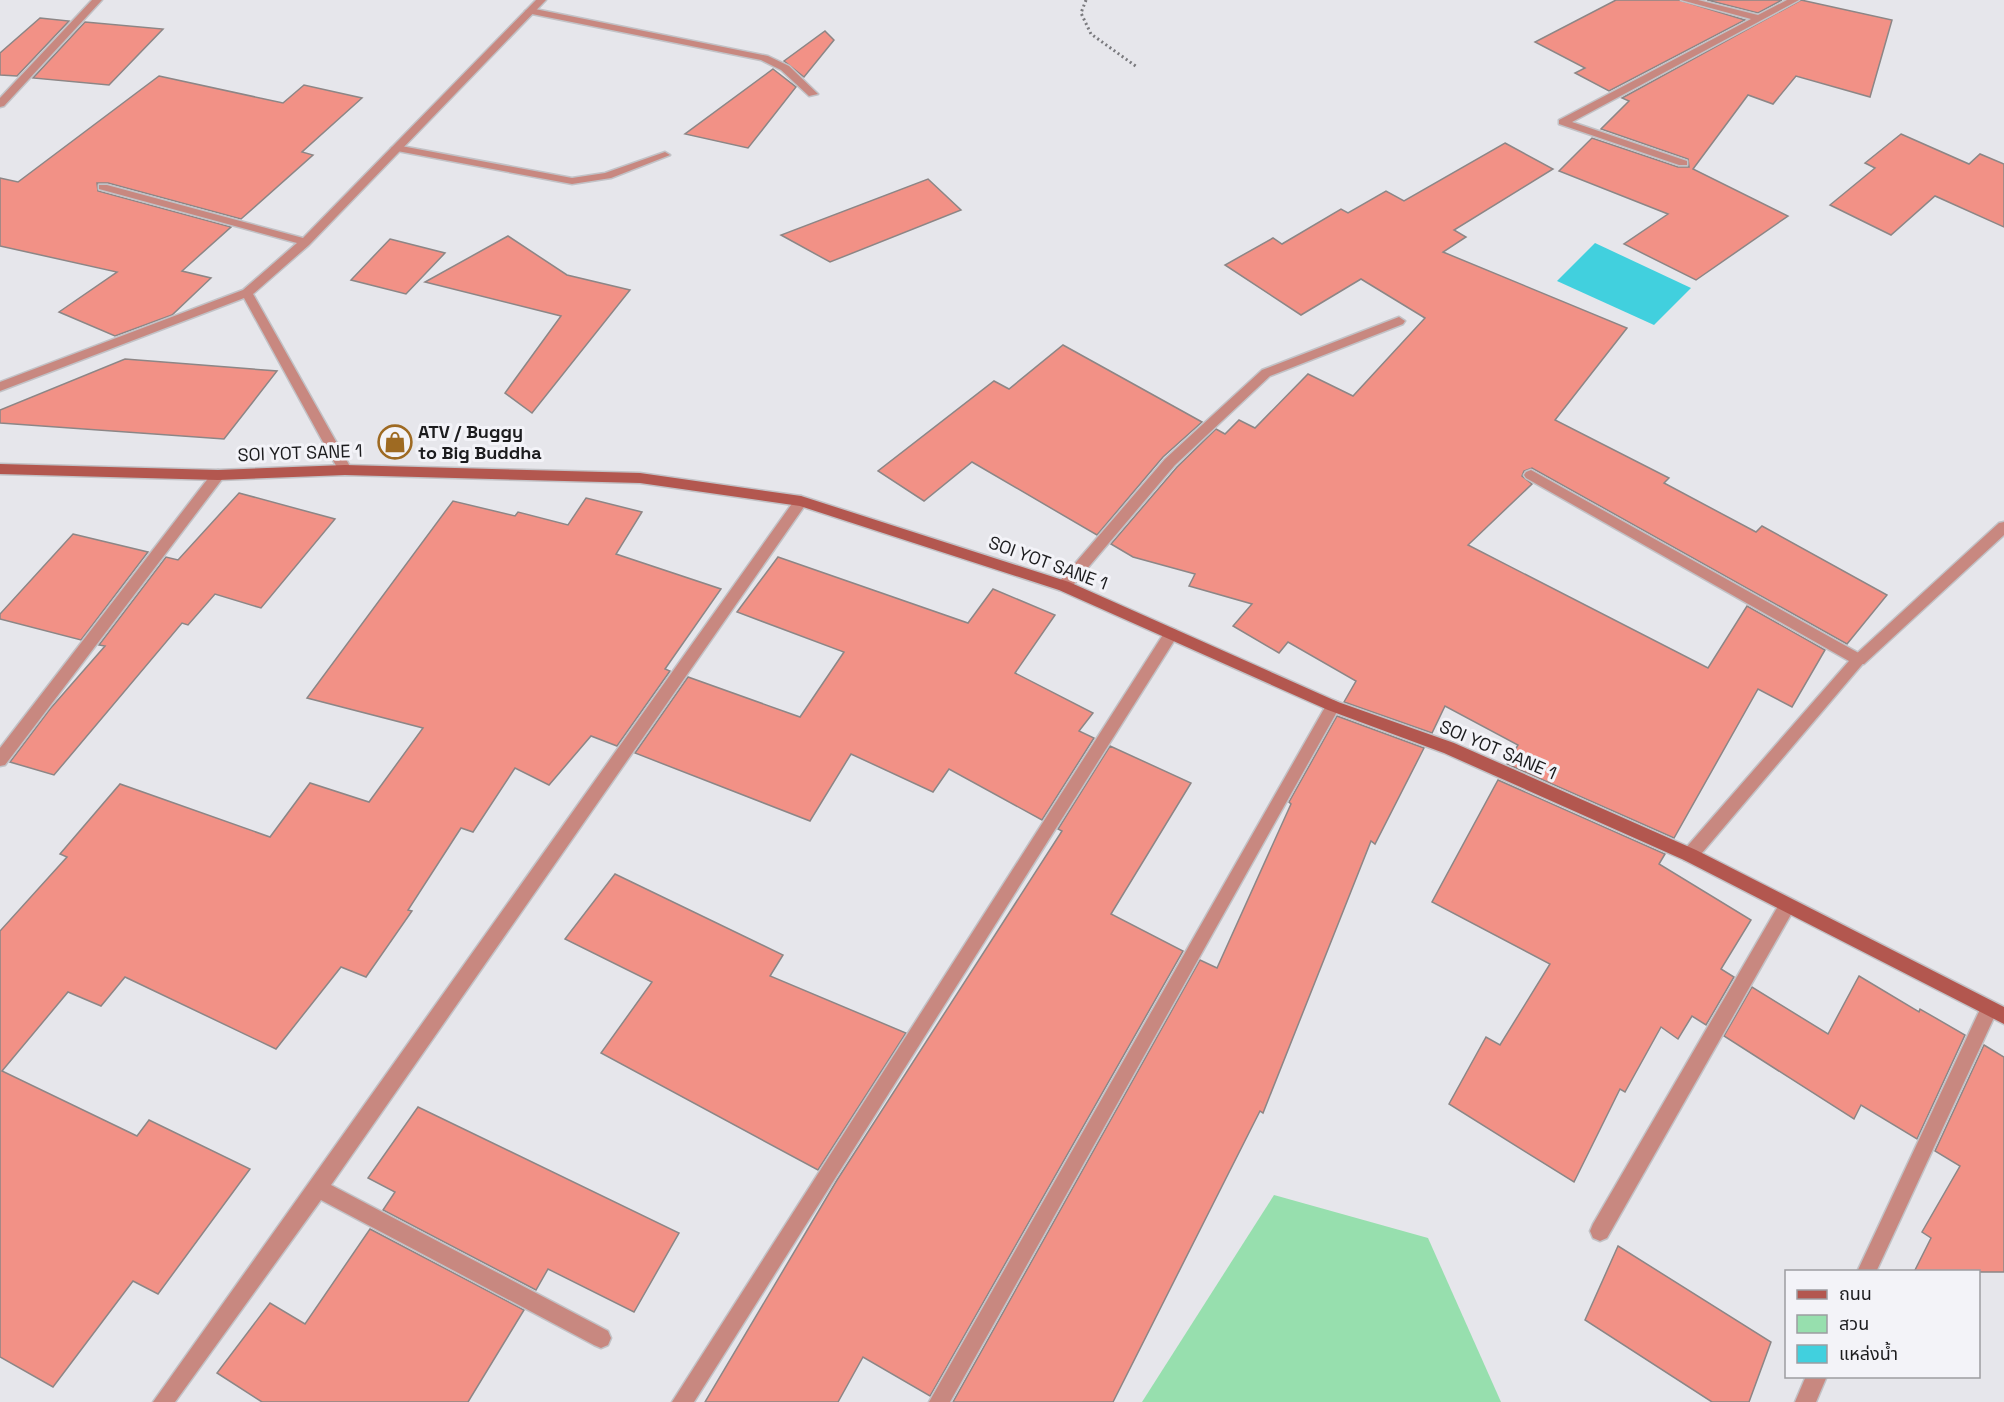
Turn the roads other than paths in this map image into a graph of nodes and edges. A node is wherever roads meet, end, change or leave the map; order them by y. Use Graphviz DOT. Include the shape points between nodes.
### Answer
graph roads {
  1 [pos="97,0"];
  2 [pos="541,0"];
  3 [pos="1686,0"];
  4 [pos="1794,0"];
  5 [pos="530,11"];
  6 [pos="1759,18"];
  7 [pos="813,94"];
  8 [pos="0,104"];
  9 [pos="396,148"];
  10 [pos="665,155"];
  11 [pos="1683,162"];
  12 [pos="103,187"];
  13 [pos="305,242"];
  14 [pos="247,293"];
  15 [pos="1400,321"];
  16 [pos="0,387"];
  17 [pos="0,469"];
  18 [pos="345,470"];
  19 [pos="219,475"];
  20 [pos="1531,475"];
  21 [pos="801,501"];
  22 [pos="2004,527"];
  23 [pos="1064,585"];
  24 [pos="1172,634"];
  25 [pos="1859,660"];
  26 [pos="1333,706"];
  27 [pos="0,760"];
  28 [pos="1690,855"];
  29 [pos="1786,906"];
  30 [pos="1996,1013"];
  31 [pos="318,1188"];
  32 [pos="1600,1231"];
  33 [pos="1867,1270"];
  34 [pos="601,1338"];
  35 [pos="1817,1378"];
  36 [pos="163,1402"];
  37 [pos="681,1402"];
  38 [pos="939,1402"];
  39 [pos="1805,1402"];
  1 -- 8 [label="street"];
  2 -- 5 [label="street"];
  3 -- 6 [label="street"];
  4 -- 6 [label="street"];
  5 -- 7 [label="street" via="764,58 785,68"];
  5 -- 9 [label="street"];
  6 -- 11 [label="street" via="1563,122"];
  9 -- 10 [label="street" via="572,181 607,176"];
  9 -- 13 [label="street"];
  12 -- 13 [label="street"];
  13 -- 14 [label="street"];
  14 -- 16 [label="street"];
  14 -- 18 [label="street"];
  15 -- 23 [label="street" via="1266,373 1170,462"];
  17 -- 19 [label="street, SOI YOT SANE 1"];
  18 -- 19 [label="street, SOI YOT SANE 1"];
  18 -- 21 [label="street, SOI YOT SANE 1" via="640,478"];
  19 -- 27 [label="street"];
  20 -- 25 [label="street"];
  21 -- 23 [label="street, SOI YOT SANE 1"];
  21 -- 31 [label="street"];
  22 -- 25 [label="street"];
  23 -- 24 [label="street, SOI YOT SANE 1"];
  24 -- 26 [label="street, SOI YOT SANE 1"];
  24 -- 37 [label="street"];
  25 -- 28 [label="street"];
  26 -- 28 [label="street, SOI YOT SANE 1" via="1449,748"];
  26 -- 38 [label="street"];
  28 -- 29 [label="street, SOI YOT SANE 1"];
  29 -- 30 [label="street, SOI YOT SANE 1"];
  29 -- 32 [label="street"];
  30 -- 33 [label="street"];
  31 -- 34 [label="street"];
  31 -- 36 [label="street"];
  35 -- 39 [label="street"];
}
